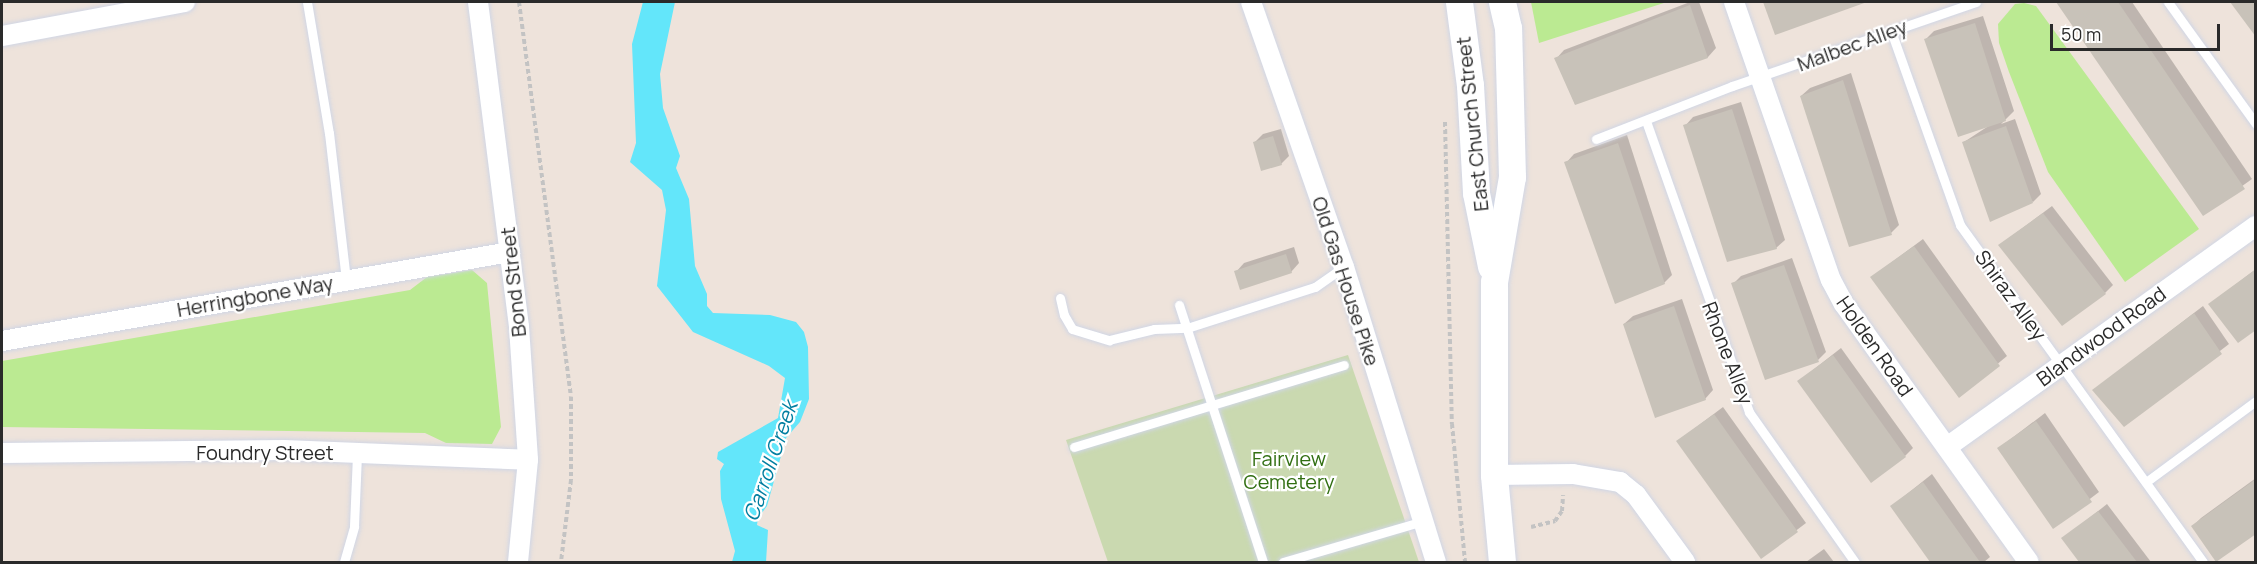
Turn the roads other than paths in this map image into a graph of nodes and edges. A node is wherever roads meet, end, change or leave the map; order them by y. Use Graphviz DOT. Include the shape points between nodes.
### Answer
graph roads {
  1 [pos="185,2"];
  2 [pos="307,2"];
  3 [pos="478,2"];
  4 [pos="1251,2"];
  5 [pos="1459,2"];
  6 [pos="1502,2"];
  7 [pos="1734,2"];
  8 [pos="1976,2"];
  9 [pos="2168,2"];
  10 [pos="1891,31"];
  11 [pos="2,36"];
  12 [pos="1762,78"];
  13 [pos="1646,121"];
  14 [pos="2256,124"];
  15 [pos="1596,139"];
  16 [pos="2256,226"];
  17 [pos="510,252"];
  18 [pos="1344,267"];
  19 [pos="346,280"];
  20 [pos="1494,282"];
  21 [pos="1060,298"];
  22 [pos="1179,305"];
  23 [pos="1187,327"];
  24 [pos="2,341"];
  25 [pos="1344,365"];
  26 [pos="2061,365"];
  27 [pos="2256,401"];
  28 [pos="1212,405"];
  29 [pos="1074,447"];
  30 [pos="1947,447"];
  31 [pos="2,453"];
  32 [pos="357,453"];
  33 [pos="528,460"];
  34 [pos="1494,475"];
  35 [pos="2146,482"];
  36 [pos="1423,521"];
  37 [pos="344,562"];
  38 [pos="518,562"];
  39 [pos="1263,562"];
  40 [pos="1282,562"];
  41 [pos="1437,562"];
  42 [pos="1502,562"];
  43 [pos="1684,562"];
  44 [pos="1855,562"];
  45 [pos="2029,562"];
  46 [pos="2203,562"];
  1 -- 11 [label="street"];
  2 -- 19 [label="lane" via="329,133"];
  3 -- 17 [label="street, Bond Street"];
  4 -- 18 [label="street, Old Gas House Pike"];
  5 -- 20 [label="main road, East Church Street" via="1470,85 1476,193"];
  6 -- 20 [label="main road, East Church Street" via="1508,28 1512,177"];
  7 -- 12 [label="street, Holden Road"];
  8 -- 10 [label="lane, Malbec Alley"];
  9 -- 14 [label="lane"];
  10 -- 12 [label="lane, Malbec Alley"];
  10 -- 26 [label="lane, Shiraz Alley" via="1960,225"];
  12 -- 13 [label="lane"];
  12 -- 30 [label="street, Holden Road" via="1831,280 1844,304"];
  13 -- 15 [label="lane"];
  13 -- 44 [label="lane, Rhone Alley" via="1749,412"];
  16 -- 26 [label="street, Blandwood Road"];
  17 -- 19 [label="street, Herringbone Way"];
  17 -- 33 [label="street, Bond Street"];
  18 -- 23 [label="lane" via="1315,287"];
  18 -- 36 [label="street, Old Gas House Pike"];
  19 -- 24 [label="street, Herringbone Way"];
  20 -- 34 [label="main road, East Church Street"];
  21 -- 23 [label="lane" via="1072,329 1089,336 1109,340 1154,329"];
  22 -- 23 [label="lane"];
  23 -- 28 [label="lane"];
  25 -- 28 [label="lane"];
  26 -- 30 [label="street, Blandwood Road"];
  26 -- 35 [label="lane, Shiraz Alley"];
  27 -- 35 [label="lane"];
  28 -- 29 [label="lane"];
  28 -- 39 [label="lane"];
  30 -- 45 [label="street, Holden Road"];
  31 -- 32 [label="street, Foundry Street"];
  32 -- 33 [label="street, Foundry Street"];
  32 -- 37 [label="lane" via="354,526"];
  33 -- 38 [label="street, Bond Street"];
  34 -- 42 [label="main road, East Church Street"];
  34 -- 43 [label="street" via="1582,474 1620,482 1636,495"];
  35 -- 46 [label="lane, Shiraz Alley"];
  36 -- 40 [label="lane"];
  36 -- 41 [label="street, Old Gas House Pike"];
}
